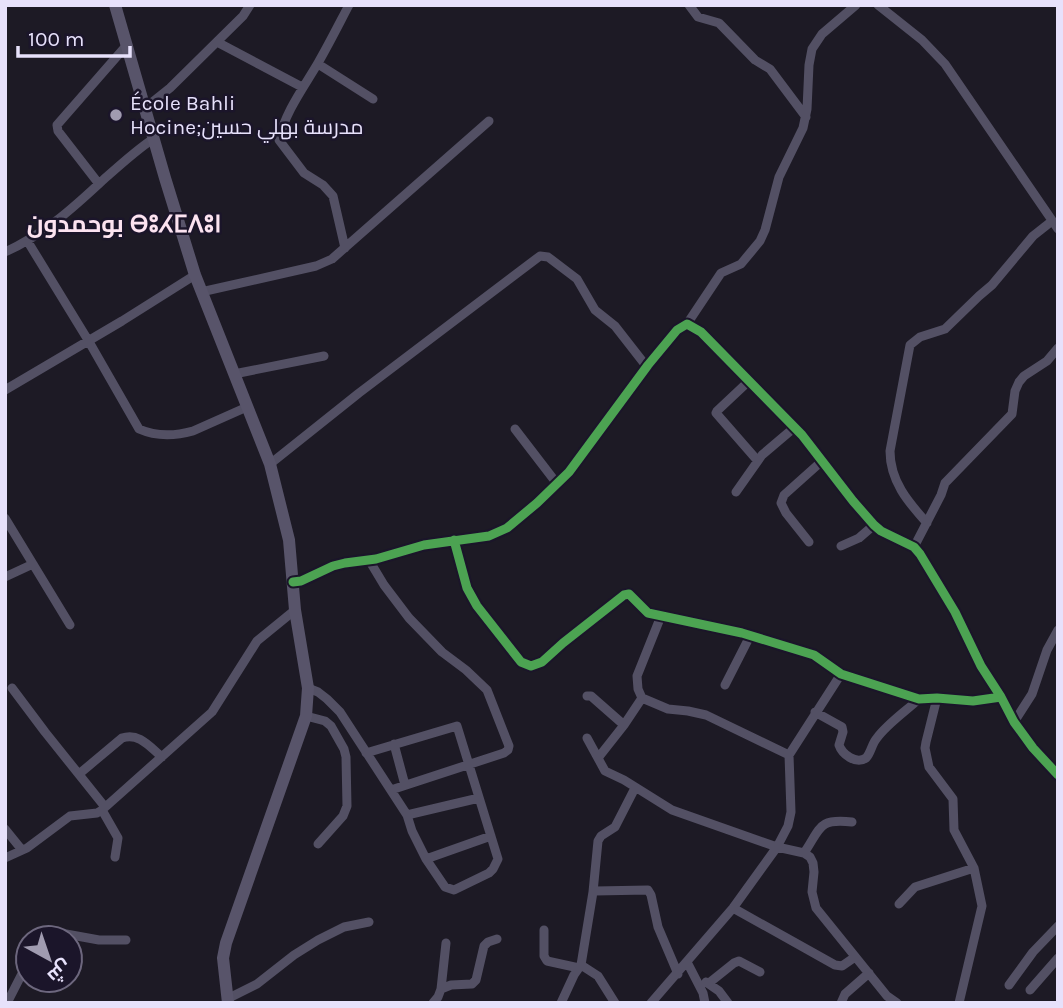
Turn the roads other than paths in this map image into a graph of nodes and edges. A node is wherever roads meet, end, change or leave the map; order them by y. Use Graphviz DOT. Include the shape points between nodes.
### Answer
graph roads {
  1 [pos="115,5"];
  2 [pos="250,5"];
  3 [pos="349,5"];
  4 [pos="689,5"];
  5 [pos="856,5"];
  6 [pos="878,5"];
  7 [pos="218,42"];
  8 [pos="126,46"];
  9 [pos="318,64"];
  10 [pos="302,87"];
  11 [pos="373,99"];
  12 [pos="145,108"];
  13 [pos="806,117"];
  14 [pos="489,121"];
  15 [pos="153,139"];
  16 [pos="99,184"];
  17 [pos="1055,225"];
  18 [pos="27,242"];
  19 [pos="345,248"];
  20 [pos="5,252"];
  21 [pos="195,275"];
  22 [pos="201,292"];
  23 [pos="687,324"];
  24 [pos="88,340"];
  25 [pos="1058,348"];
  26 [pos="324,356"];
  27 [pos="647,367"];
  28 [pos="234,374"];
  29 [pos="750,380"];
  30 [pos="5,390"];
  31 [pos="247,407"];
  32 [pos="795,427"];
  33 [pos="515,429"];
  34 [pos="757,460"];
  35 [pos="822,460"];
  36 [pos="270,464"];
  37 [pos="558,485"];
  38 [pos="736,492"];
  39 [pos="5,518"];
  40 [pos="927,523"];
  41 [pos="874,525"];
  42 [pos="454,540"];
  43 [pos="809,542"];
  44 [pos="841,546"];
  45 [pos="914,547"];
  46 [pos="369,560"];
  47 [pos="33,564"];
  48 [pos="5,577"];
  49 [pos="293,582"];
  50 [pos="295,610"];
  51 [pos="661,616"];
  52 [pos="70,625"];
  53 [pos="1058,630"];
  54 [pos="750,636"];
  55 [pos="841,674"];
  56 [pos="725,685"];
  57 [pos="12,688"];
  58 [pos="308,688"];
  59 [pos="587,696"];
  60 [pos="1001,697"];
  61 [pos="642,698"];
  62 [pos="937,698"];
  63 [pos="919,699"];
  64 [pos="815,712"];
  65 [pos="306,716"];
  66 [pos="1014,722"];
  67 [pos="624,725"];
  68 [pos="587,738"];
  69 [pos="394,744"];
  70 [pos="366,753"];
  71 [pos="789,755"];
  72 [pos="162,758"];
  73 [pos="598,758"];
  74 [pos="469,764"];
  75 [pos="79,774"];
  76 [pos="1058,775"];
  77 [pos="405,785"];
  78 [pos="635,788"];
  79 [pos="390,790"];
  80 [pos="479,798"];
  81 [pos="104,808"];
  82 [pos="407,815"];
  83 [pos="852,822"];
  84 [pos="5,829"];
  85 [pos="491,836"];
  86 [pos="318,844"];
  87 [pos="777,847"];
  88 [pos="22,850"];
  89 [pos="804,853"];
  90 [pos="115,857"];
  91 [pos="5,858"];
  92 [pos="426,859"];
  93 [pos="974,869"];
  94 [pos="593,892"];
  95 [pos="899,904"];
  96 [pos="733,908"];
  97 [pos="369,922"];
  98 [pos="1058,926"];
  99 [pos="544,930"];
  100 [pos="84,938"];
  101 [pos="497,939"];
  102 [pos="126,940"];
  103 [pos="446,943"];
  104 [pos="855,957"];
  105 [pos="1058,958"];
  106 [pos="687,962"];
  107 [pos="580,967"];
  108 [pos="760,972"];
  109 [pos="869,973"];
  110 [pos="678,974"];
  111 [pos="695,978"];
  112 [pos="709,983"];
  113 [pos="1009,985"];
  114 [pos="441,989"];
  115 [pos="1030,990"];
  116 [pos="228,1001"];
  117 [pos="433,1003"];
  118 [pos="561,1003"];
  119 [pos="615,1003"];
  120 [pos="651,1003"];
  121 [pos="705,1003"];
  122 [pos="728,1003"];
  123 [pos="841,1003"];
  124 [pos="897,1003"];
  125 [pos="959,1003"];
  1 -- 8 [label="main road"];
  2 -- 7 [label="street"];
  3 -- 9 [label="street"];
  4 -- 13 [label="street" via="698,17 719,23 770,69"];
  5 -- 13 [label="street" via="822,34 812,49"];
  6 -- 17 [label="street" via="945,64"];
  7 -- 10 [label="street"];
  7 -- 12 [label="street"];
  8 -- 12 [label="main road"];
  8 -- 16 [label="street" via="57,125"];
  9 -- 10 [label="street"];
  9 -- 11 [label="street"];
  10 -- 19 [label="street" via="279,140 304,173 333,196"];
  12 -- 15 [label="main road"];
  13 -- 23 [label="street" via="779,177 761,241 741,264 721,273"];
  14 -- 19 [label="street"];
  15 -- 16 [label="street"];
  15 -- 21 [label="main road"];
  16 -- 18 [label="street"];
  17 -- 40 [label="street" via="1033,236 992,285 945,329 910,345 890,464 907,499"];
  18 -- 20 [label="street"];
  18 -- 24 [label="street"];
  19 -- 22 [label="street" via="316,266"];
  21 -- 22 [label="main road"];
  21 -- 24 [label="street"];
  22 -- 28 [label="main road"];
  23 -- 27 [label="street"];
  23 -- 29 [label="street"];
  24 -- 30 [label="street"];
  24 -- 31 [label="street" via="137,426 148,432 184,433"];
  25 -- 40 [label="street" via="1019,382 1012,414 945,483"];
  26 -- 28 [label="street"];
  27 -- 36 [label="street" via="615,326 595,310 577,279 540,256"];
  27 -- 37 [label="street"];
  28 -- 31 [label="main road"];
  29 -- 32 [label="street"];
  29 -- 34 [label="street" via="716,413"];
  31 -- 36 [label="main road"];
  32 -- 34 [label="street"];
  32 -- 35 [label="street"];
  33 -- 37 [label="street"];
  34 -- 38 [label="street"];
  35 -- 41 [label="street"];
  35 -- 43 [label="street" via="781,503"];
  36 -- 49 [label="main road" via="289,540"];
  37 -- 42 [label="street" via="497,533"];
  39 -- 47 [label="street"];
  40 -- 45 [label="street"];
  41 -- 44 [label="street"];
  41 -- 45 [label="street"];
  42 -- 46 [label="street"];
  42 -- 51 [label="street" via="467,588 477,606 521,662 531,666 624,595 629,594 648,613"];
  45 -- 60 [label="street"];
  46 -- 49 [label="street" via="333,566"];
  46 -- 74 [label="street" via="409,618 489,695 509,748"];
  47 -- 48 [label="street"];
  47 -- 52 [label="street"];
  49 -- 50 [label="main road"];
  50 -- 58 [label="main road"];
  50 -- 72 [label="street" via="257,641 212,712"];
  51 -- 54 [label="street"];
  51 -- 61 [label="street" via="637,676"];
  53 -- 66 [label="street" via="1032,694"];
  54 -- 55 [label="street" via="814,656"];
  54 -- 56 [label="street"];
  55 -- 63 [label="street"];
  55 -- 64 [label="street"];
  57 -- 75 [label="street"];
  58 -- 65 [label="main road"];
  58 -- 70 [label="street" via="340,712"];
  59 -- 67 [label="street"];
  60 -- 62 [label="street" via="973,701"];
  60 -- 66 [label="street"];
  61 -- 67 [label="street"];
  61 -- 71 [label="street" via="668,709 706,715"];
  62 -- 63 [label="street"];
  62 -- 93 [label="street" via="926,742 929,767 953,799 954,830"];
  63 -- 64 [label="street" via="880,734 861,760 843,753 839,745 842,727"];
  64 -- 71 [label="street"];
  65 -- 86 [label="street" via="331,726 346,757 345,813"];
  65 -- 116 [label="main road" via="226,943 223,958"];
  66 -- 76 [label="street"];
  67 -- 73 [label="street"];
  68 -- 73 [label="street"];
  69 -- 70 [label="street"];
  69 -- 74 [label="street" via="455,725"];
  69 -- 77 [label="street"];
  70 -- 79 [label="street"];
  71 -- 87 [label="street" via="791,812"];
  72 -- 75 [label="street" via="131,735"];
  72 -- 81 [label="street"];
  73 -- 78 [label="street" via="605,771"];
  74 -- 77 [label="street"];
  74 -- 80 [label="street"];
  75 -- 81 [label="street"];
  77 -- 79 [label="street"];
  78 -- 87 [label="street" via="672,810"];
  78 -- 94 [label="street" via="615,827 598,841"];
  79 -- 82 [label="street"];
  80 -- 82 [label="street"];
  80 -- 85 [label="street"];
  81 -- 88 [label="street" via="70,816"];
  81 -- 90 [label="street" via="118,838"];
  82 -- 92 [label="street"];
  83 -- 89 [label="street" via="825,823"];
  84 -- 88 [label="street"];
  85 -- 92 [label="street"];
  85 -- 92 [label="street" via="498,859 493,869 454,890 445,887"];
  87 -- 89 [label="street"];
  87 -- 96 [label="street"];
  88 -- 91 [label="street"];
  89 -- 104 [label="street" via="813,863 816,908"];
  93 -- 95 [label="street" via="915,887"];
  93 -- 125 [label="street" via="982,906"];
  94 -- 107 [label="street"];
  94 -- 110 [label="street" via="648,890"];
  96 -- 104 [label="street" via="835,965 842,966"];
  96 -- 106 [label="street"];
  97 -- 116 [label="street" via="344,927 318,940"];
  98 -- 113 [label="street"];
  99 -- 107 [label="street" via="547,961"];
  100 -- 102 [label="street"];
  101 -- 114 [label="street" via="484,946 472,984"];
  103 -- 114 [label="street"];
  104 -- 109 [label="street"];
  105 -- 115 [label="street"];
  106 -- 110 [label="street"];
  106 -- 111 [label="street"];
  107 -- 118 [label="street"];
  107 -- 119 [label="street" via="598,976"];
  108 -- 112 [label="street" via="739,961"];
  109 -- 123 [label="street"];
  109 -- 124 [label="street"];
  110 -- 120 [label="street"];
  111 -- 112 [label="street"];
  111 -- 121 [label="street"];
  112 -- 122 [label="street"];
  114 -- 117 [label="street"];
}
